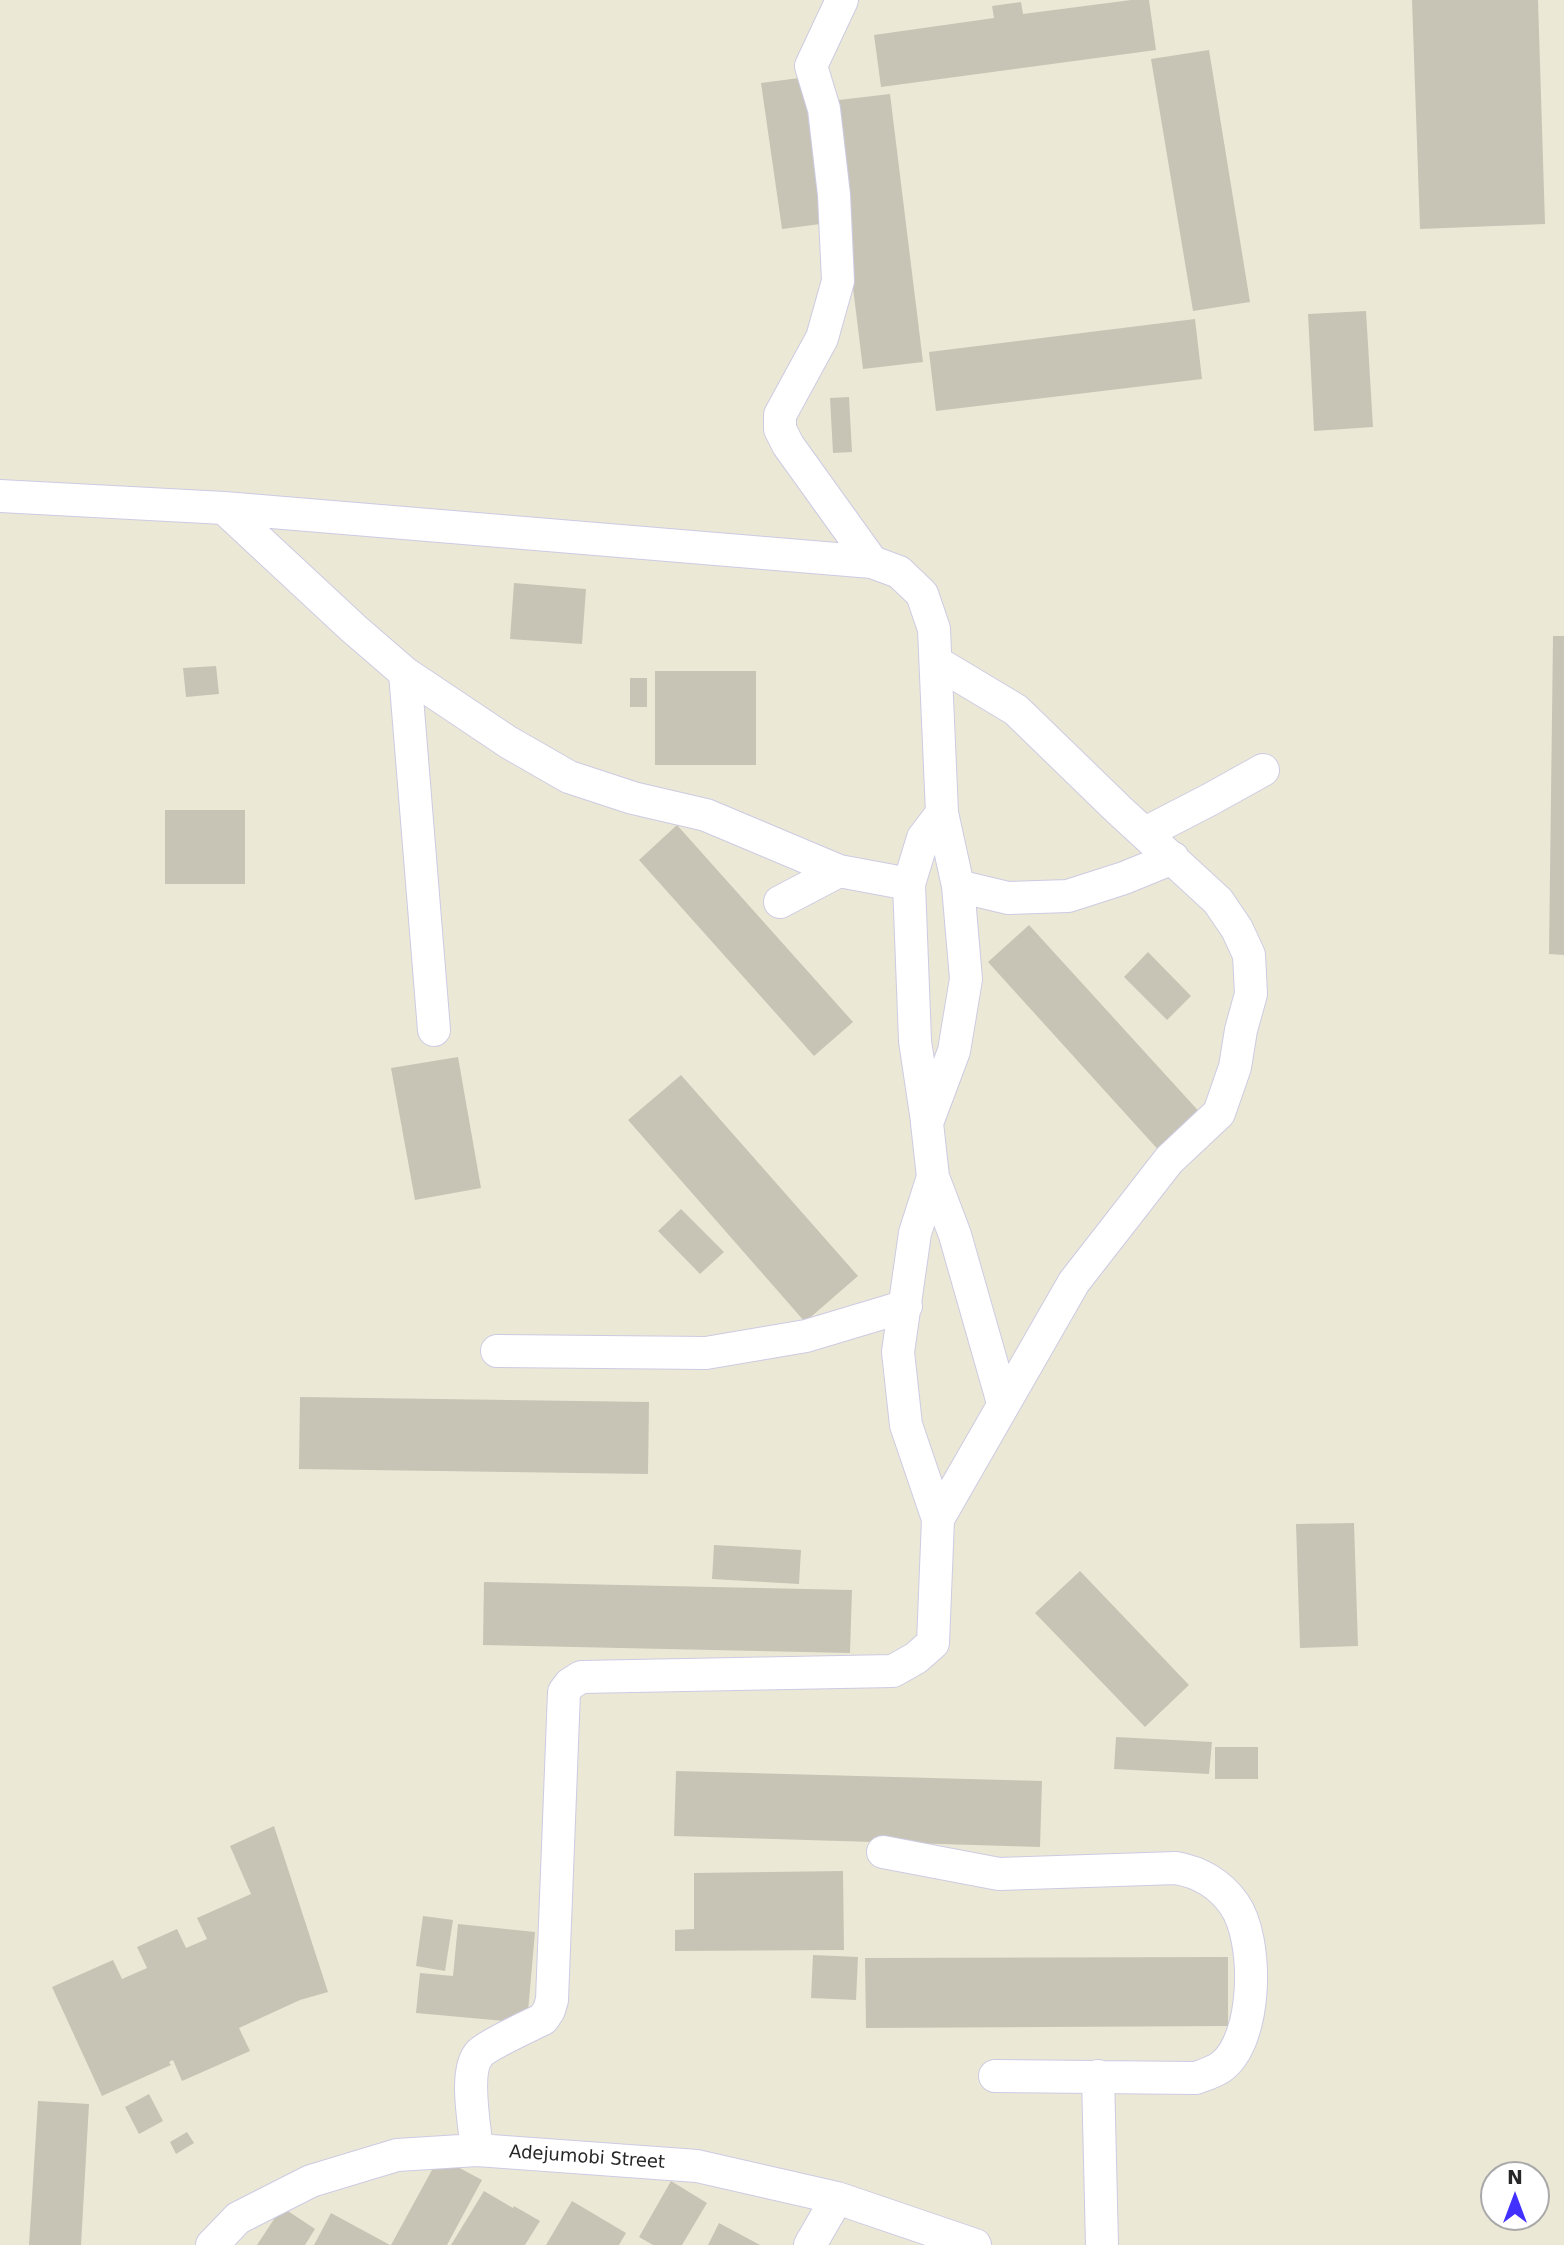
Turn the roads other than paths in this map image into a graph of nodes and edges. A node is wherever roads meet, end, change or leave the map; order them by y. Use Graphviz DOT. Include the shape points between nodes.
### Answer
graph roads {
  1 [pos="842,0"];
  2 [pos="0,496"];
  3 [pos="224,508"];
  4 [pos="872,562"];
  5 [pos="936,662"];
  6 [pos="405,673"];
  7 [pos="1263,770"];
  8 [pos="942,813"];
  9 [pos="1145,833"];
  10 [pos="1173,858"];
  11 [pos="839,871"];
  12 [pos="909,884"];
  13 [pos="958,886"];
  14 [pos="780,902"];
  15 [pos="434,1030"];
  16 [pos="927,1123"];
  17 [pos="933,1177"];
  18 [pos="905,1306"];
  19 [pos="497,1351"];
  20 [pos="1003,1403"];
  21 [pos="937,1519"];
  22 [pos="883,1852"];
  23 [pos="995,2076"];
  24 [pos="1098,2076"];
  25 [pos="477,2150"];
  26 [pos="836,2198"];
  27 [pos="212,2245"];
  28 [pos="810,2245"];
  29 [pos="975,2245"];
  30 [pos="1102,2245"];
  1 -- 4 [label="street" via="811,66 825,121 838,281 822,338 780,415 780,429"];
  2 -- 3 [label="street"];
  3 -- 4 [label="street"];
  3 -- 6 [label="street"];
  4 -- 5 [label="street" via="899,572 922,594 934,629"];
  5 -- 8 [label="street"];
  5 -- 9 [label="street" via="1016,710"];
  6 -- 11 [label="street" via="569,777 706,815"];
  6 -- 15 [label="street"];
  7 -- 9 [label="street"];
  8 -- 12 [label="street" via="923,838"];
  8 -- 13 [label="street"];
  9 -- 10 [label="street"];
  10 -- 13 [label="street" via="1068,896 1008,898"];
  10 -- 20 [label="street" via="1218,901 1249,955 1251,994 1235,1067 1219,1113 1169,1160 1074,1282"];
  11 -- 12 [label="street"];
  11 -- 14 [label="street"];
  12 -- 16 [label="street" via="915,1041"];
  13 -- 16 [label="street" via="967,979 954,1051"];
  16 -- 17 [label="street"];
  17 -- 18 [label="street" via="915,1233"];
  17 -- 20 [label="street" via="955,1235"];
  18 -- 19 [label="street" via="806,1336 706,1353"];
  18 -- 21 [label="street" via="898,1352 905,1425"];
  20 -- 21 [label="street"];
  21 -- 25 [label="street" via="933,1643 892,1671 581,1677 564,1692 552,2000 543,2019 481,2052 474,2063"];
  22 -- 24 [label="street" via="999,1874 1176,1868 1195,1871 1226,1895 1248,1934 1252,1994 1243,2037 1234,2054 1221,2068 1196,2078"];
  23 -- 24 [label="street"];
  24 -- 30 [label="street"];
  25 -- 26 [label="street, Adejumobi Street" via="697,2166"];
  25 -- 27 [label="street, Adejumobi Street" via="397,2155 311,2181 239,2218"];
  26 -- 28 [label="street"];
  26 -- 29 [label="street, Adejumobi Street"];
}
